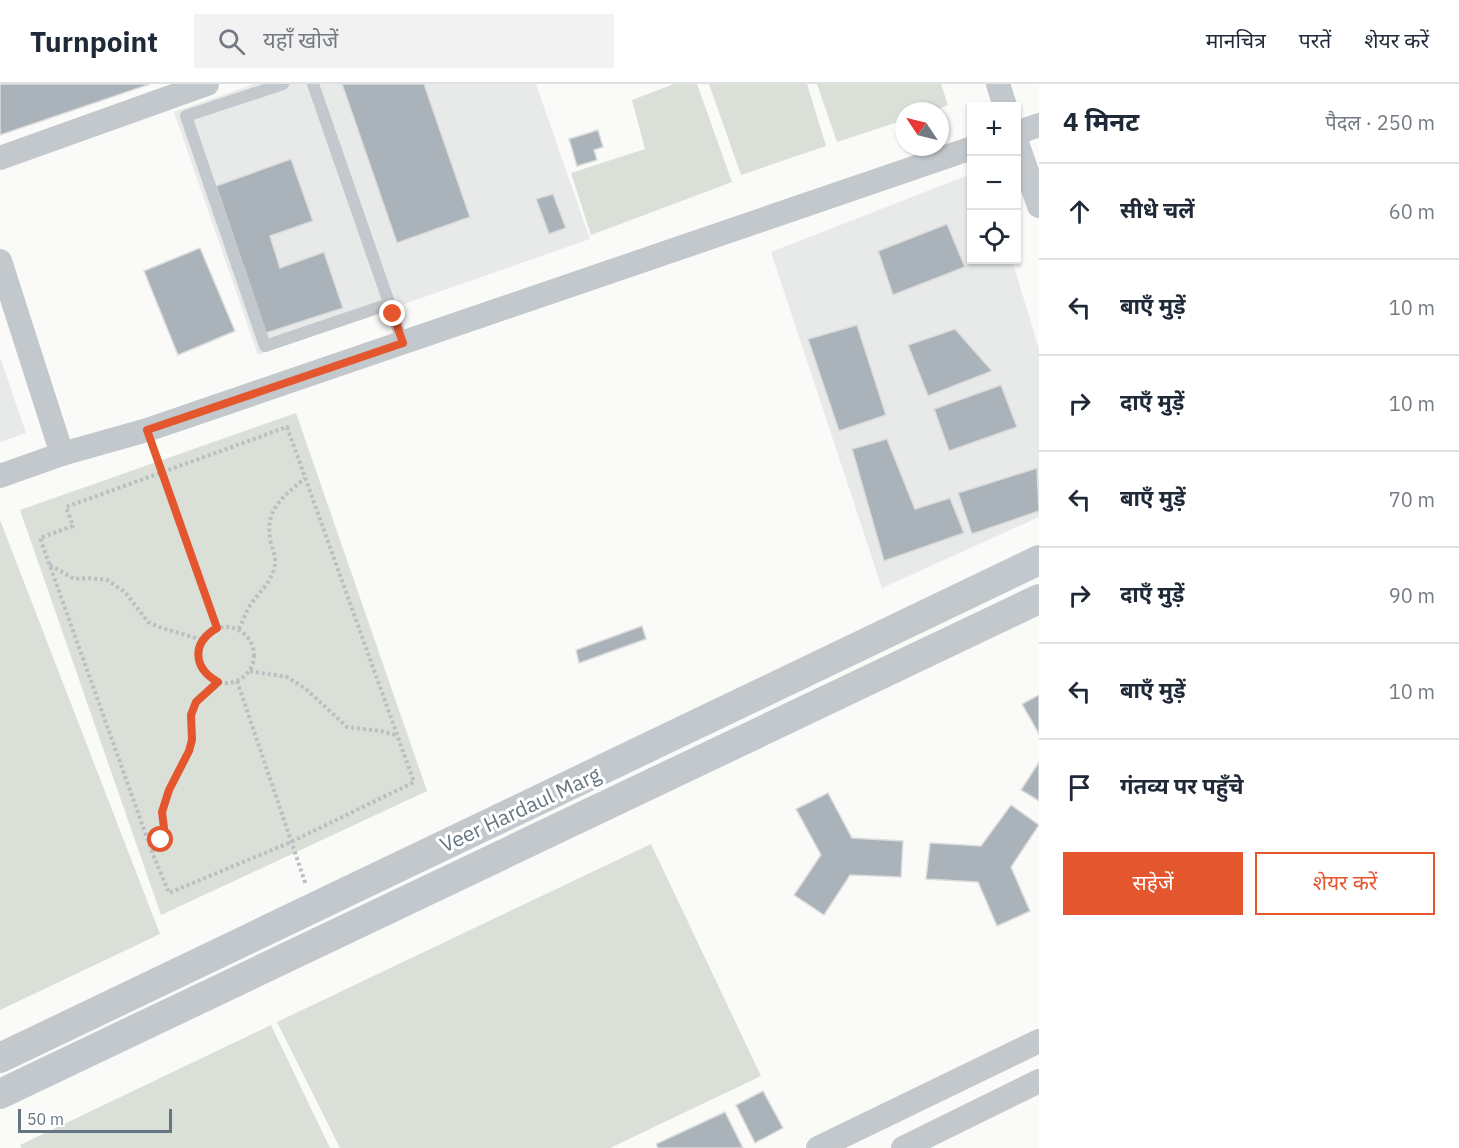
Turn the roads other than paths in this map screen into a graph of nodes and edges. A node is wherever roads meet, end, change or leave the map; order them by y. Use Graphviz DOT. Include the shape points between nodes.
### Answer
graph roads {
  1 [pos="207,84"];
  2 [pos="283,84"];
  3 [pos="313,84"];
  4 [pos="998,84"];
  5 [pos="182,88"];
  6 [pos="1004,102"];
  7 [pos="1039,125"];
  8 [pos="1021,132"];
  9 [pos="967,150"];
  10 [pos="1021,152"];
  11 [pos="0,158"];
  12 [pos="1039,206"];
  13 [pos="0,261"];
  14 [pos="389,304"];
  15 [pos="403,343"];
  16 [pos="62,454"];
  17 [pos="0,476"];
  18 [pos="1039,560"];
  19 [pos="1039,599"];
  20 [pos="1039,1041"];
  21 [pos="0,1058"];
  22 [pos="1039,1081"];
  23 [pos="0,1094"];
  24 [pos="910,1103"];
  25 [pos="930,1142"];
  26 [pos="818,1148"];
  27 [pos="903,1148"];
  1 -- 5 [label="street"];
  2 -- 14 [label="lane" via="186,116 265,346"];
  3 -- 14 [label="lane"];
  4 -- 6 [label="street"];
  5 -- 11 [label="street"];
  7 -- 8 [label="street"];
  9 -- 15 [label="street"];
  10 -- 12 [label="street"];
  13 -- 16 [label="street"];
  14 -- 15 [label="lane"];
  15 -- 16 [label="street" via="147,430"];
  16 -- 17 [label="street"];
  18 -- 21 [label="street, Veer Hardaul Marg"];
  19 -- 23 [label="street, Veer Hardaul Marg"];
  20 -- 24 [label="street"];
  22 -- 25 [label="street"];
  24 -- 25 [label="street"];
  24 -- 26 [label="street"];
  25 -- 27 [label="street"];
}
